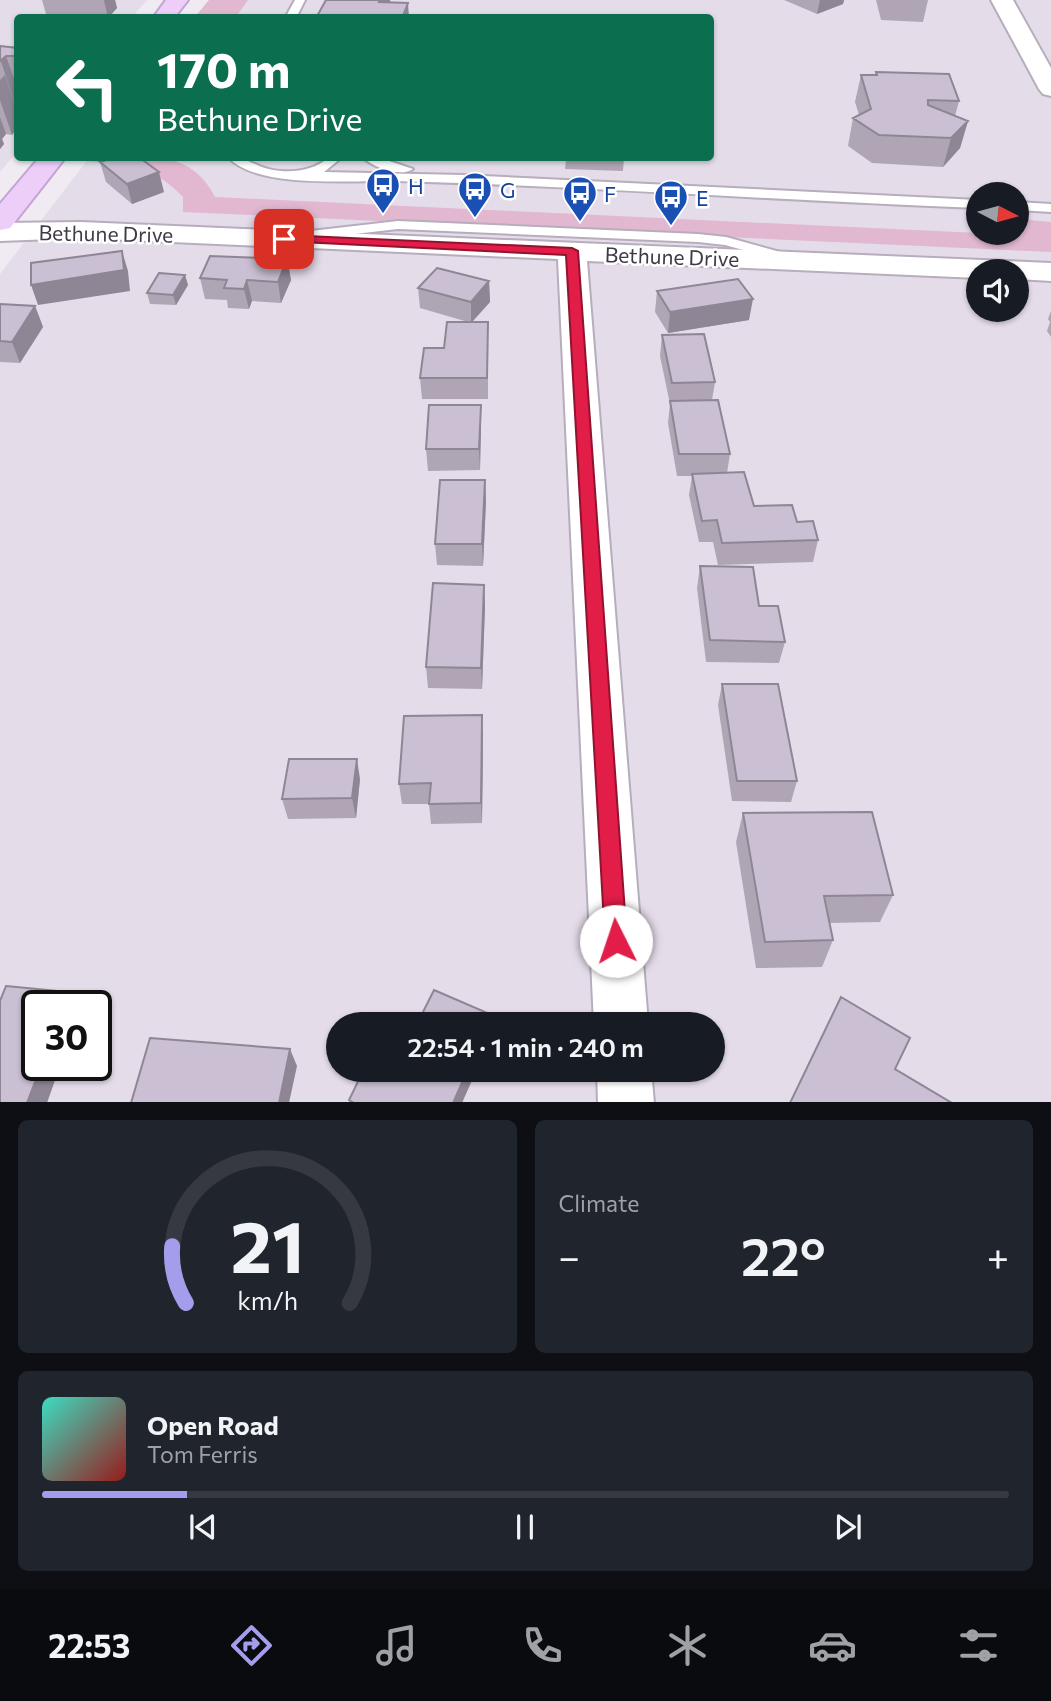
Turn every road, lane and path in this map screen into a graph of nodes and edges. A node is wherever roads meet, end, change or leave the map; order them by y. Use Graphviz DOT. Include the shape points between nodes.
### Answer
graph roads {
  1 [pos="177,0"];
  2 [pos="1002,0"];
  3 [pos="166,14"];
  4 [pos="1048,77"];
  5 [pos="50,161"];
  6 [pos="241,161"];
  7 [pos="332,161"];
  8 [pos="377,161"];
  9 [pos="293,175"];
  10 [pos="463,179"];
  11 [pos="722,190"];
  12 [pos="966,203"];
  13 [pos="1029,207"];
  14 [pos="1051,208"];
  15 [pos="0,222"];
  16 [pos="0,232"];
  17 [pos="284,239"];
  18 [pos="572,251"];
  19 [pos="797,261"];
  20 [pos="1051,272"];
  21 [pos="620,1012"];
  22 [pos="625,1082"];
  23 [pos="626,1102"];
  1 -- 3 [label="street"];
  2 -- 4 [label="street"];
  5 -- 15 [label="street"];
  6 -- 9 [label="lane" via="253,169"];
  7 -- 9 [label="lane"];
  8 -- 10 [label="lane"];
  9 -- 10 [label="lane"];
  9 -- 11 [label="lane" via="334,186 677,200"];
  10 -- 11 [label="lane"];
  11 -- 12 [label="lane"];
  13 -- 14 [label="lane"];
  16 -- 17 [label="street, Bethune Drive" via="81,230"];
  17 -- 18 [label="street, Bethune Drive"];
  17 -- 19 [label="lane" via="398,225 698,237"];
  18 -- 19 [label="street, Bethune Drive"];
  18 -- 21 [label="street"];
  19 -- 20 [label="street, Bethune Drive"];
  22 -- 23 [label="street"];
}
